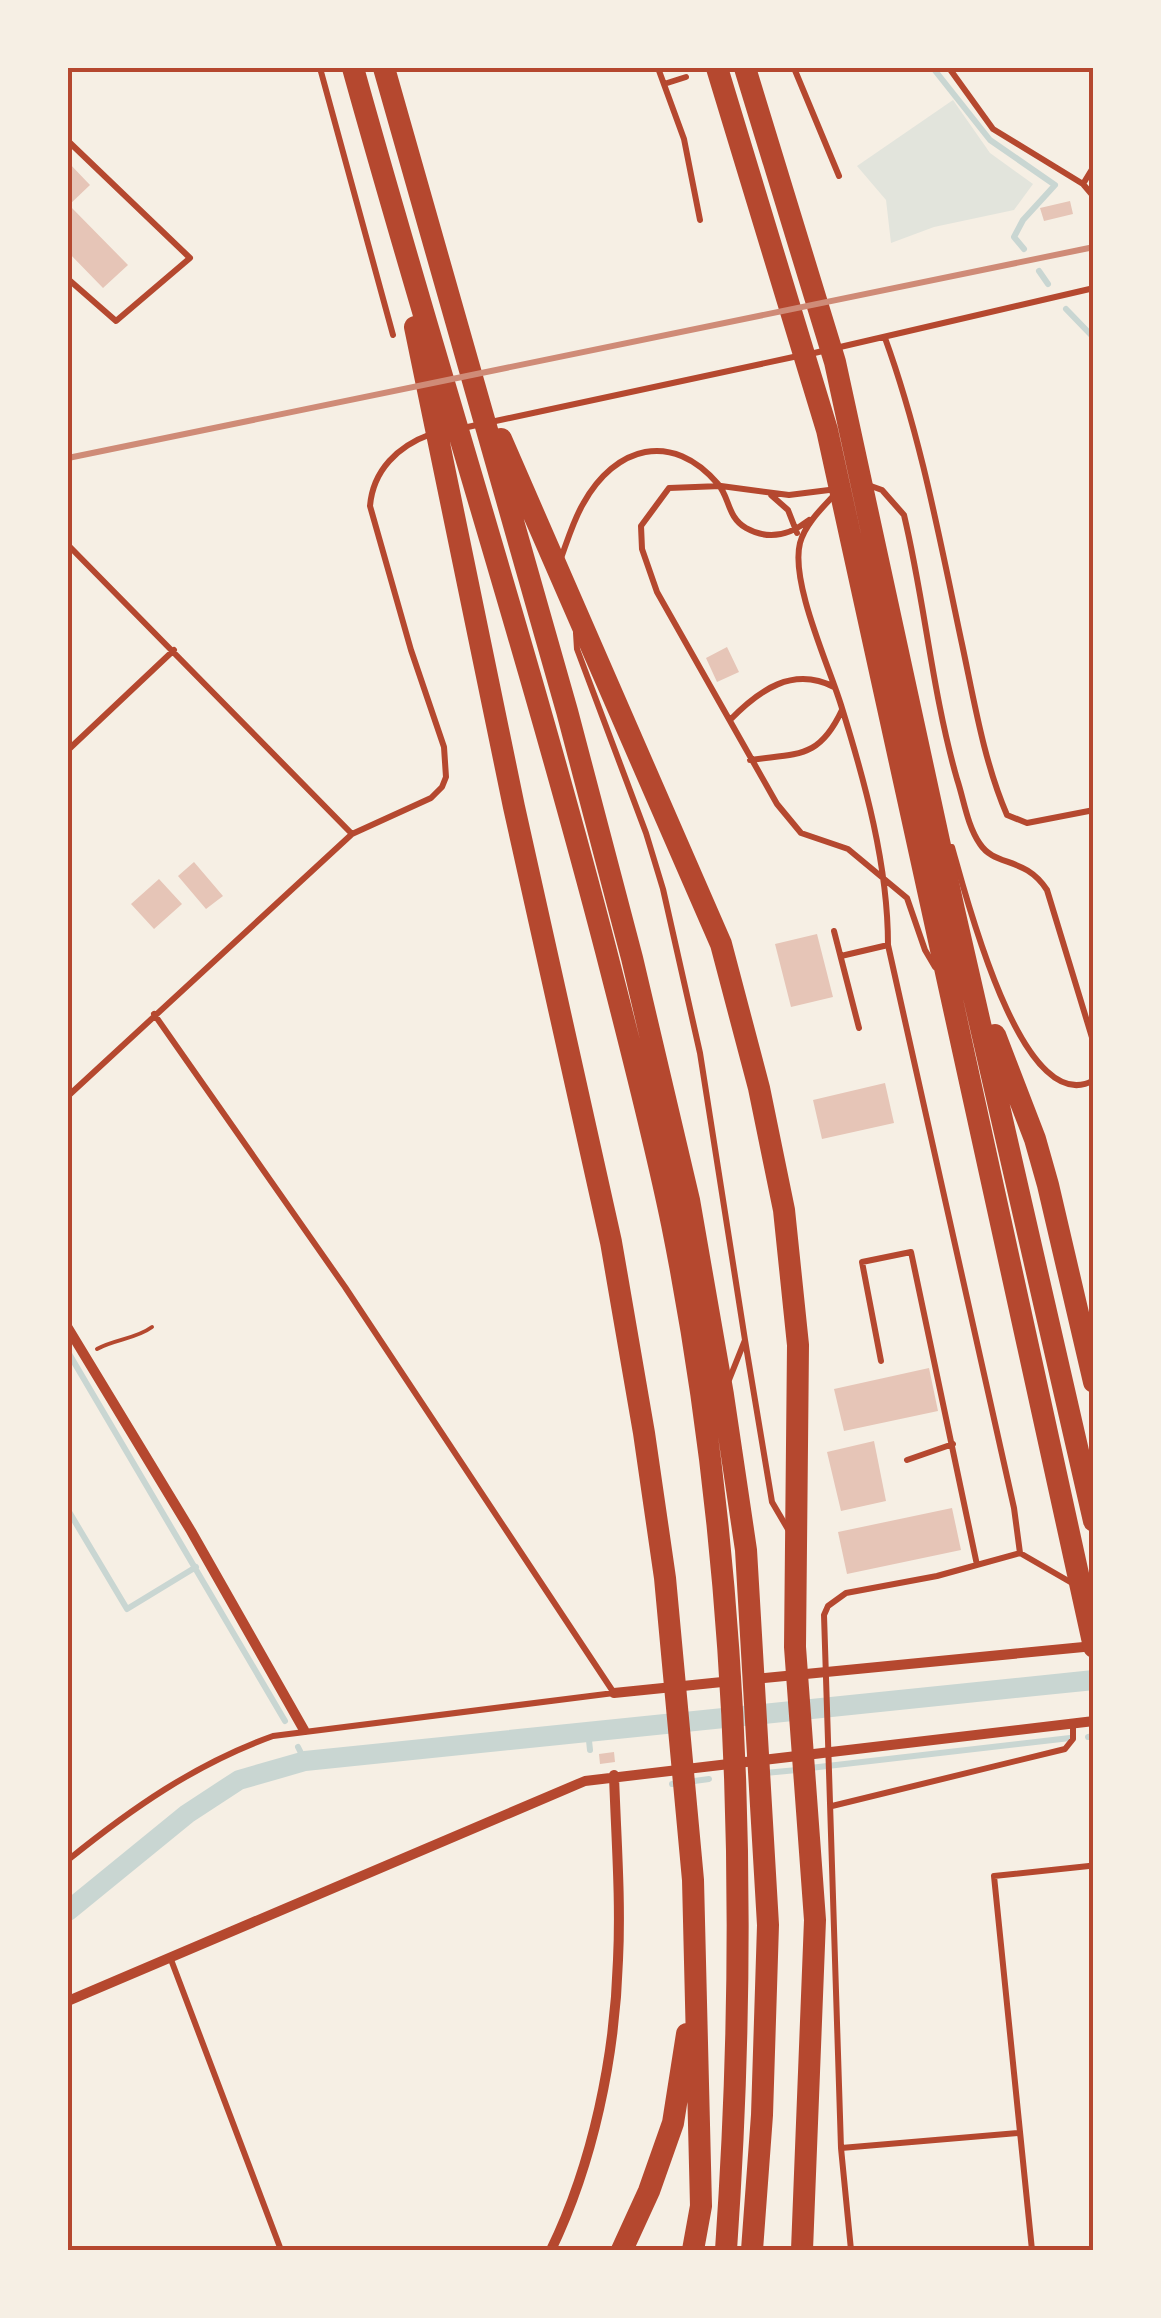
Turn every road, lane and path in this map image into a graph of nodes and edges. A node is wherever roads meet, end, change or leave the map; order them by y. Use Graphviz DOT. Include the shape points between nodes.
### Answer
graph roads {
  1 [pos="320,68"];
  2 [pos="353,68"];
  3 [pos="384,68"];
  4 [pos="658,68"];
  5 [pos="718,68"];
  6 [pos="745,68"];
  7 [pos="794,68"];
  8 [pos="949,68"];
  9 [pos="686,77"];
  10 [pos="664,84"];
  11 [pos="68,141"];
  12 [pos="1094,166"];
  13 [pos="839,176"];
  14 [pos="1083,184"];
  15 [pos="386,186"];
  16 [pos="1094,197"];
  17 [pos="700,220"];
  18 [pos="68,279"];
  19 [pos="1094,288"];
  20 [pos="394,335"];
  21 [pos="885,338"];
  22 [pos="495,440"];
  23 [pos="720,486"];
  24 [pos="852,486"];
  25 [pos="766,492"];
  26 [pos="819,512"];
  27 [pos="796,530"];
  28 [pos="800,544"];
  29 [pos="68,545"];
  30 [pos="558,566"];
  31 [pos="576,608"];
  32 [pos="174,650"];
  33 [pos="835,688"];
  34 [pos="908,700"];
  35 [pos="842,708"];
  36 [pos="730,720"];
  37 [pos="68,750"];
  38 [pos="750,760"];
  39 [pos="1094,810"];
  40 [pos="946,827"];
  41 [pos="352,834"];
  42 [pos="951,846"];
  43 [pos="885,878"];
  44 [pos="954,910"];
  45 [pos="834,931"];
  46 [pos="888,945"];
  47 [pos="841,956"];
  48 [pos="949,990"];
  49 [pos="154,1014"];
  50 [pos="859,1028"];
  51 [pos="1094,1044"];
  52 [pos="1094,1080"];
  53 [pos="68,1096"];
  54 [pos="152,1327"];
  55 [pos="68,1328"];
  56 [pos="745,1340"];
  57 [pos="84,1356"];
  58 [pos="881,1360"];
  59 [pos="1094,1382"];
  60 [pos="723,1395"];
  61 [pos="953,1444"];
  62 [pos="908,1460"];
  63 [pos="1094,1521"];
  64 [pos="795,1540"];
  65 [pos="1020,1553"];
  66 [pos="978,1565"];
  67 [pos="1079,1587"];
  68 [pos="1094,1647"];
  69 [pos="741,1652"];
  70 [pos="614,1693"];
  71 [pos="1094,1721"];
  72 [pos="1073,1723"];
  73 [pos="304,1730"];
  74 [pos="748,1774"];
  75 [pos="614,1776"];
  76 [pos="832,1806"];
  77 [pos="68,1860"];
  78 [pos="1089,1866"];
  79 [pos="694,1880"];
  80 [pos="170,1957"];
  81 [pos="68,2001"];
  82 [pos="1018,2133"];
  83 [pos="841,2148"];
  84 [pos="281,2250"];
  85 [pos="550,2250"];
  86 [pos="622,2250"];
  87 [pos="692,2250"];
  88 [pos="726,2250"];
  89 [pos="752,2250"];
  90 [pos="802,2250"];
  91 [pos="850,2250"];
  92 [pos="1032,2250"];
  1 -- 20 [label="lane"];
  2 -- 15 [label="highway"];
  3 -- 22 [label="highway"];
  4 -- 10 [label="lane"];
  5 -- 24 [label="highway"];
  6 -- 24 [label="highway" via="835,362"];
  7 -- 13 [label="lane"];
  8 -- 14 [label="lane" via="994,129"];
  9 -- 10 [label="lane"];
  10 -- 17 [label="lane" via="688,153"];
  11 -- 18 [label="lane" via="190,258 116,321"];
  12 -- 14 [label="lane"];
  14 -- 16 [label="lane"];
  15 -- 69 [label="highway" via="576,836 672,1224"];
  15 -- 79 [label="highway" via="611,1242 665,1578"];
  19 -- 21 [label="lane"];
  21 -- 39 [label="lane" via="904,392 998,796 1007,815 1027,823"];
  21 -- 41 [label="lane" via="428,434 387,462 372,486 370,506 444,747 446,777 431,798"];
  22 -- 30 [label="highway"];
  22 -- 60 [label="highway" via="663,1082"];
  23 -- 25 [label="lane"];
  23 -- 27 [label="lane" via="746,528 773,536"];
  23 -- 30 [label="lane" via="673,450 634,455 613,467 583,504"];
  23 -- 36 [label="lane" via="669,488 641,526 657,592"];
  24 -- 25 [label="lane" via="808,495"];
  24 -- 26 [label="lane"];
  24 -- 34 [label="highway"];
  24 -- 48 [label="highway"];
  24 -- 51 [label="lane" via="882,490 904,516 944,729 973,832 982,848 1026,867 1047,890"];
  25 -- 27 [label="lane" via="788,510"];
  26 -- 27 [label="lane"];
  26 -- 28 [label="lane"];
  27 -- 28 [label="lane"];
  28 -- 33 [label="lane" via="802,587"];
  29 -- 32 [label="lane"];
  30 -- 31 [label="highway"];
  31 -- 56 [label="lane" via="576,650 656,863 688,994"];
  31 -- 64 [label="highway" via="720,944 759,1088 784,1210 796,1328"];
  32 -- 37 [label="lane"];
  32 -- 41 [label="lane"];
  33 -- 35 [label="lane"];
  33 -- 36 [label="lane" via="816,678 791,679 756,694"];
  34 -- 40 [label="lane"];
  34 -- 44 [label="highway"];
  35 -- 38 [label="lane" via="829,737 803,753"];
  35 -- 43 [label="lane"];
  36 -- 38 [label="lane"];
  38 -- 43 [label="lane" via="801,833 848,849"];
  41 -- 49 [label="lane"];
  42 -- 52 [label="lane" via="988,964 1030,1052 1053,1080"];
  43 -- 46 [label="lane"];
  43 -- 48 [label="lane" via="907,898 925,950"];
  44 -- 59 [label="highway" via="1048,1185"];
  44 -- 63 [label="highway"];
  45 -- 47 [label="lane"];
  46 -- 47 [label="lane"];
  46 -- 65 [label="lane"];
  47 -- 50 [label="lane"];
  48 -- 67 [label="highway"];
  49 -- 53 [label="lane"];
  49 -- 70 [label="lane" via="345,1287"];
  54 -- 57 [label="path"];
  55 -- 57 [label="street"];
  56 -- 60 [label="lane"];
  56 -- 64 [label="lane" via="772,1502"];
  57 -- 73 [label="street"];
  58 -- 61 [label="lane" via="862,1262 912,1252"];
  60 -- 69 [label="highway" via="746,1550"];
  61 -- 62 [label="lane"];
  61 -- 66 [label="lane"];
  64 -- 90 [label="highway" via="815,1920"];
  65 -- 66 [label="lane"];
  65 -- 67 [label="lane"];
  66 -- 76 [label="lane" via="836,1598 824,1615"];
  67 -- 68 [label="highway"];
  68 -- 70 [label="street"];
  69 -- 74 [label="highway"];
  70 -- 73 [label="lane"];
  71 -- 72 [label="street"];
  72 -- 75 [label="street"];
  72 -- 76 [label="lane" via="1065,1749"];
  73 -- 77 [label="lane" via="241,1747 165,1786"];
  74 -- 88 [label="highway"];
  74 -- 89 [label="highway" via="768,1925"];
  75 -- 80 [label="street" via="556,1791"];
  75 -- 85 [label="street" via="618,1960 611,2040 576,2186"];
  76 -- 83 [label="lane"];
  78 -- 82 [label="lane" via="994,1876"];
  79 -- 86 [label="highway" via="688,2028 672,2123"];
  79 -- 87 [label="highway" via="701,2206"];
  80 -- 81 [label="street"];
  80 -- 84 [label="lane"];
  82 -- 83 [label="lane"];
  82 -- 92 [label="lane"];
  83 -- 91 [label="lane"];
}
